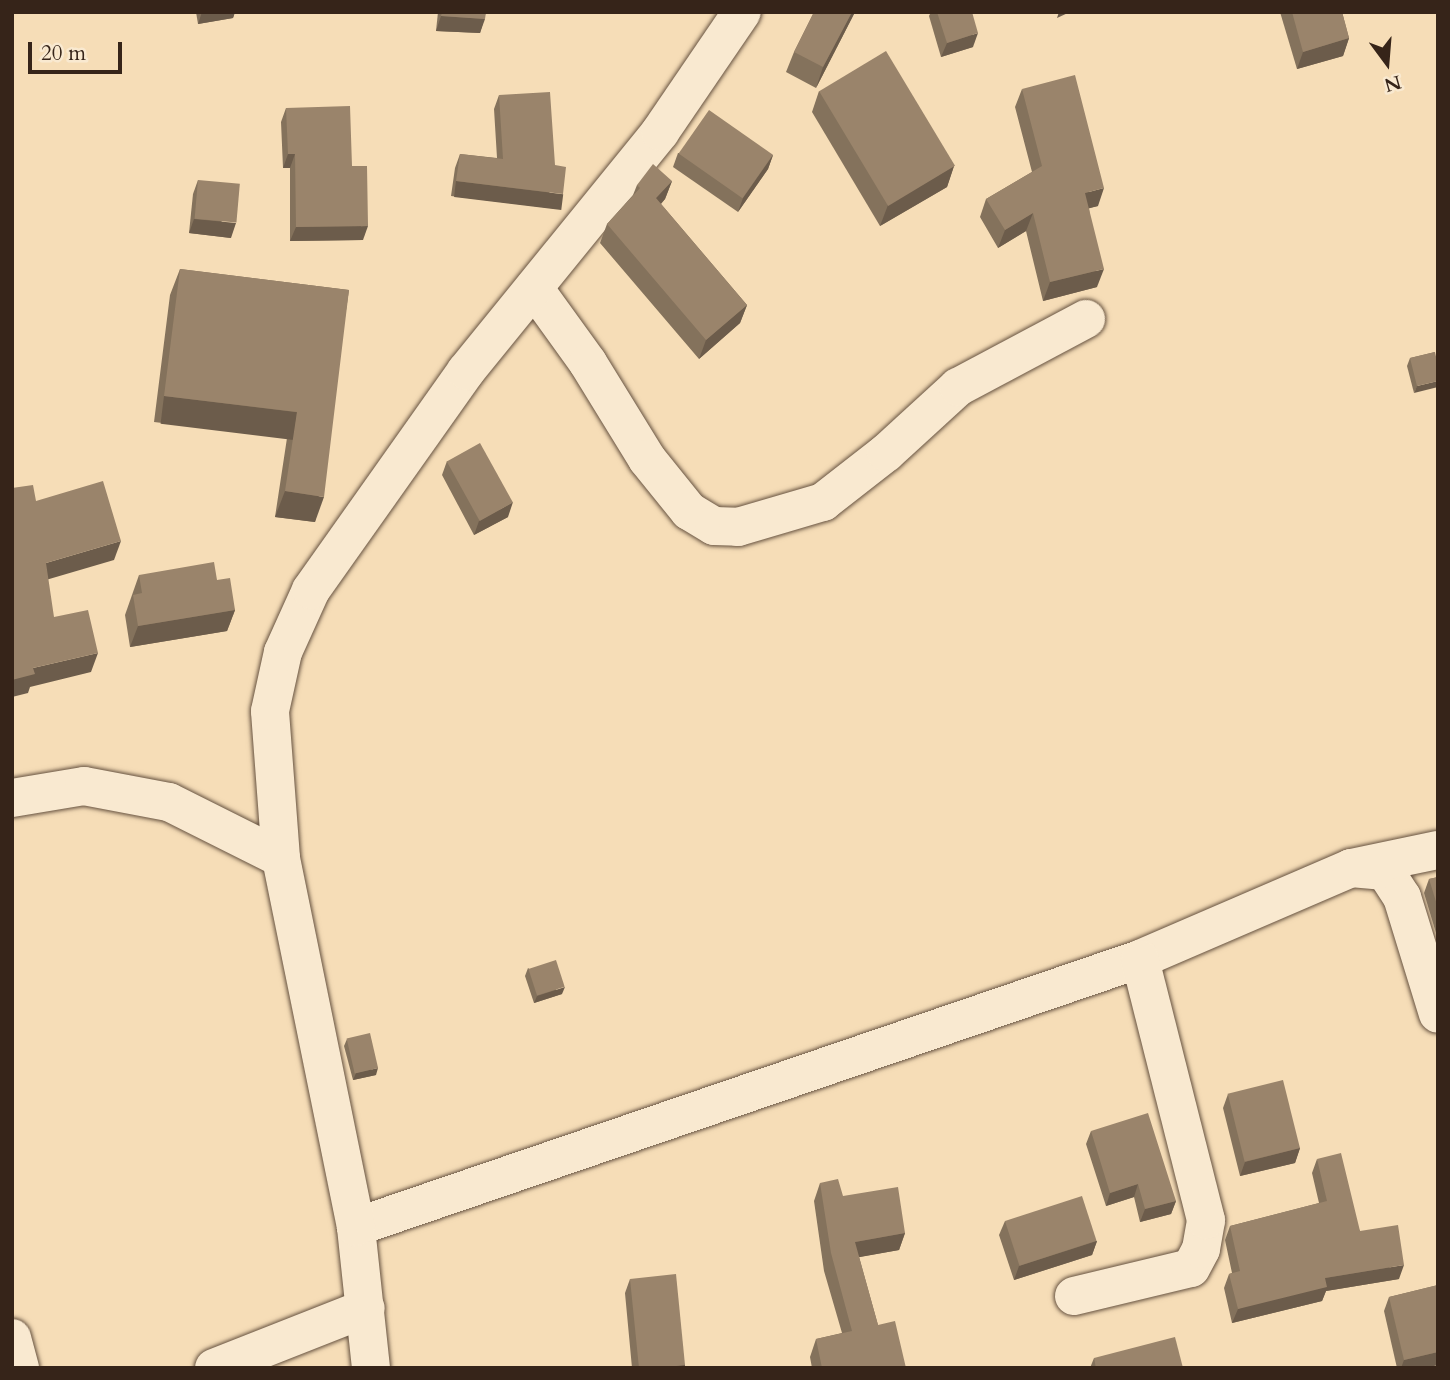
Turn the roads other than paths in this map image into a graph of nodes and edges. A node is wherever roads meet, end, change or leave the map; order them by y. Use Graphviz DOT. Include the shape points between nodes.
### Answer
graph roads {
  1 [pos="742,12"];
  2 [pos="534,288"];
  3 [pos="1086,319"];
  4 [pos="12,798"];
  5 [pos="1438,850"];
  6 [pos="281,858"];
  7 [pos="1352,868"];
  8 [pos="1140,959"];
  9 [pos="1438,1014"];
  10 [pos="356,1227"];
  11 [pos="1074,1296"];
  12 [pos="366,1308"];
  13 [pos="12,1338"];
  14 [pos="20,1368"];
  15 [pos="214,1368"];
  16 [pos="371,1368"];
  1 -- 2 [label="street" via="660,132"];
  2 -- 3 [label="street" via="648,459 689,511 714,526 738,527 823,502 886,453 958,387"];
  2 -- 6 [label="street" via="466,371 311,590 289,639 270,711"];
  4 -- 6 [label="street" via="84,786 169,802"];
  5 -- 7 [label="street"];
  6 -- 10 [label="street"];
  7 -- 8 [label="street"];
  7 -- 9 [label="street" via="1385,871 1402,897"];
  8 -- 10 [label="street"];
  8 -- 11 [label="street" via="1206,1220 1202,1249 1191,1268"];
  10 -- 12 [label="street"];
  12 -- 15 [label="street"];
  12 -- 16 [label="street"];
  13 -- 14 [label="street"];
}
